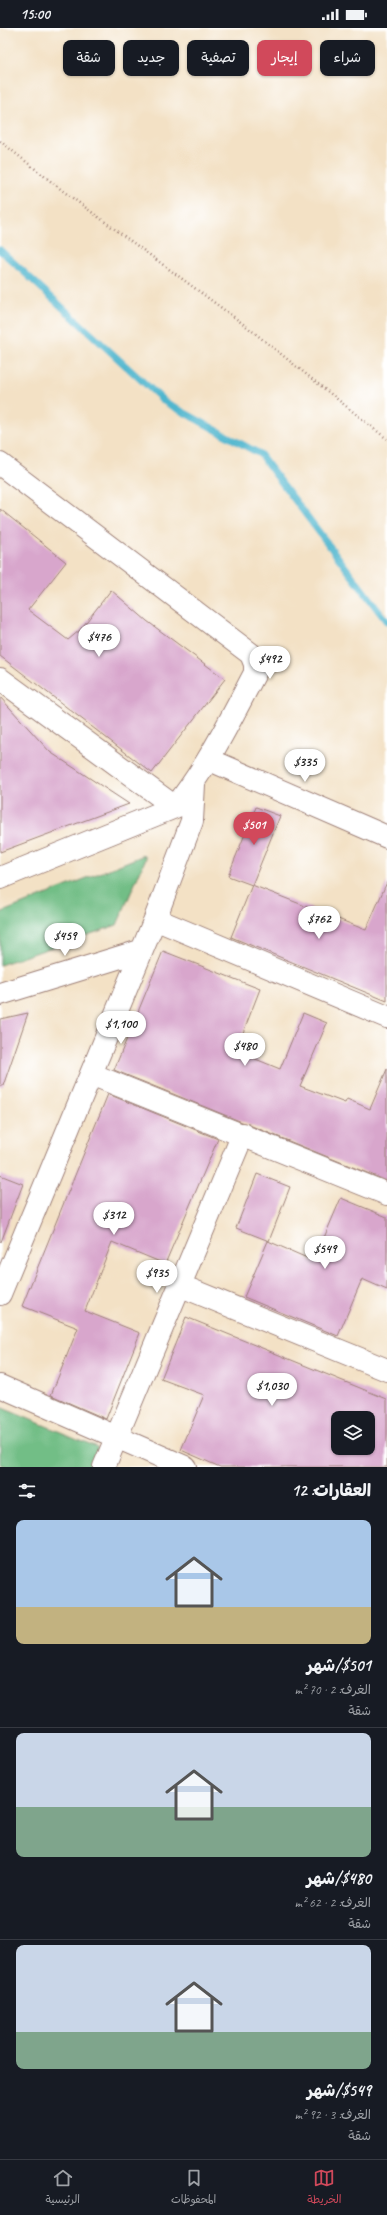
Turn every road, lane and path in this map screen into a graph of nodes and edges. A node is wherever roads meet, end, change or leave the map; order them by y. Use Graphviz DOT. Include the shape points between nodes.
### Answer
graph roads {
  1 [pos="0,141"];
  2 [pos="387,439"];
  3 [pos="0,464"];
  4 [pos="2,682"];
  5 [pos="210,760"];
  6 [pos="194,784"];
  7 [pos="175,808"];
  8 [pos="387,837"];
  9 [pos="0,878"];
  10 [pos="155,919"];
  11 [pos="140,951"];
  12 [pos="0,994"];
  13 [pos="387,1017"];
  14 [pos="91,1074"];
  15 [pos="243,1134"];
  16 [pos="387,1194"];
  17 [pos="179,1285"];
  18 [pos="0,1294"];
  19 [pos="387,1370"];
  20 [pos="0,1386"];
  21 [pos="116,1438"];
  22 [pos="104,1467"];
  23 [pos="185,1467"];
  1 -- 2 [label="path" via="63,191 246,326"];
  3 -- 5 [label="street" via="251,654 255,673"];
  4 -- 7 [label="street"];
  5 -- 6 [label="street"];
  5 -- 8 [label="street"];
  6 -- 7 [label="street"];
  6 -- 10 [label="street" via="192,821"];
  7 -- 9 [label="street"];
  10 -- 11 [label="street"];
  10 -- 13 [label="street"];
  11 -- 12 [label="street"];
  11 -- 14 [label="street"];
  14 -- 15 [label="street"];
  14 -- 18 [label="street"];
  15 -- 16 [label="street"];
  15 -- 17 [label="street"];
  17 -- 19 [label="street"];
  17 -- 21 [label="street"];
  20 -- 21 [label="street"];
  21 -- 22 [label="street"];
  21 -- 23 [label="street"];
}
